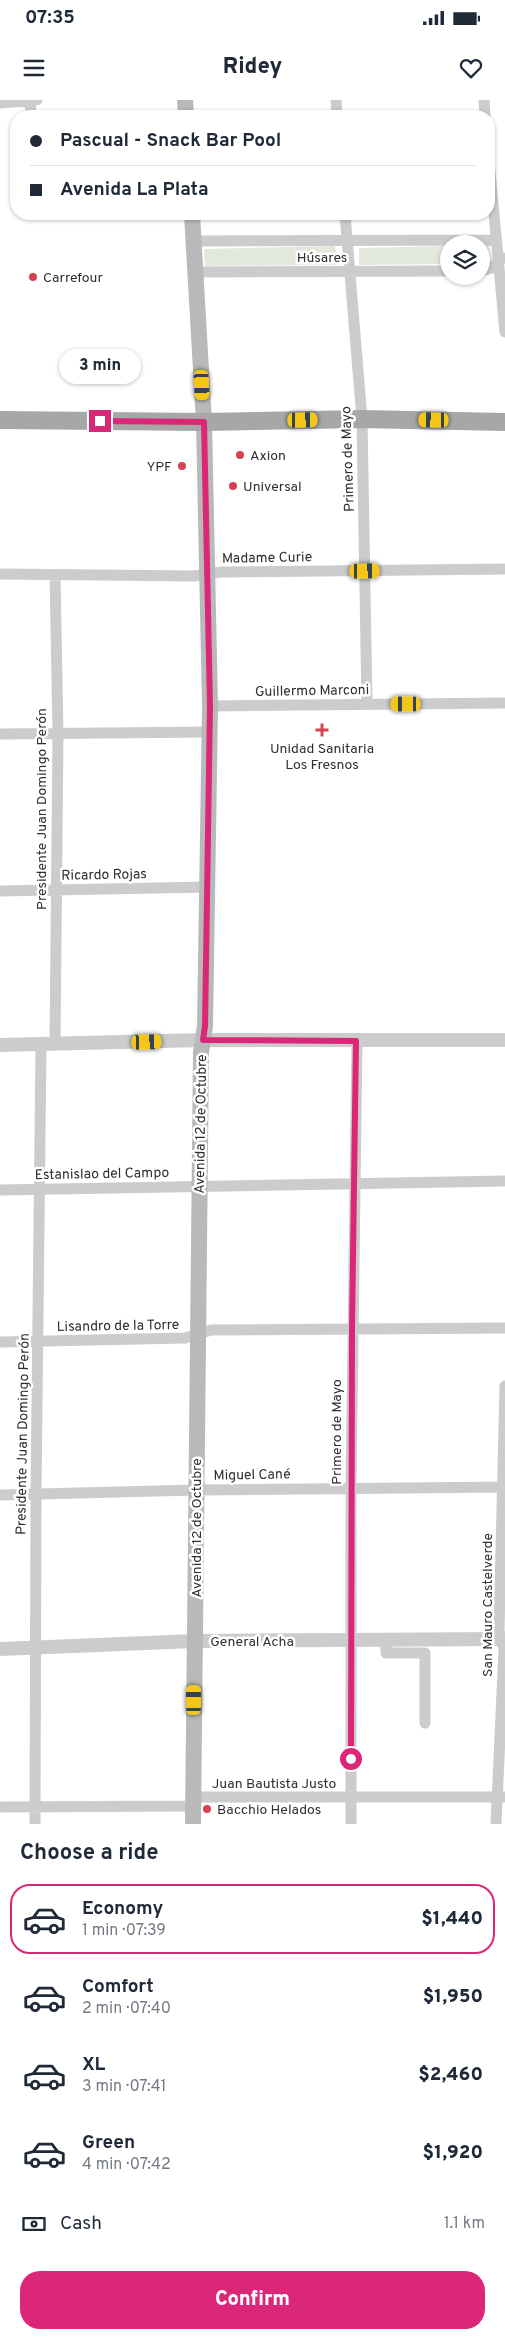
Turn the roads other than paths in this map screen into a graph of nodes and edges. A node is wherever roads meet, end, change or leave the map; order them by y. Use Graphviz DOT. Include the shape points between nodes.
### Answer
graph roads {
  1 [pos="30,100"];
  2 [pos="37,100"];
  3 [pos="0,102"];
  4 [pos="192,220"];
  5 [pos="345,220"];
  6 [pos="494,220"];
  7 [pos="496,240"];
  8 [pos="193,241"];
  9 [pos="347,241"];
  10 [pos="502,259"];
  11 [pos="490,269"];
  12 [pos="440,271"];
  13 [pos="195,272"];
  14 [pos="349,272"];
  15 [pos="505,332"];
  16 [pos="362,419"];
  17 [pos="0,420"];
  18 [pos="204,422"];
  19 [pos="505,422"];
  20 [pos="505,569"];
  21 [pos="365,571"];
  22 [pos="0,574"];
  23 [pos="208,574"];
  24 [pos="55,575"];
  25 [pos="505,703"];
  26 [pos="367,704"];
  27 [pos="210,706"];
  28 [pos="210,732"];
  29 [pos="58,733"];
  30 [pos="0,734"];
  31 [pos="208,887"];
  32 [pos="56,890"];
  33 [pos="0,891"];
  34 [pos="203,1040"];
  35 [pos="505,1040"];
  36 [pos="356,1041"];
  37 [pos="48,1045"];
  38 [pos="0,1046"];
  39 [pos="505,1181"];
  40 [pos="355,1183"];
  41 [pos="200,1186"];
  42 [pos="38,1189"];
  43 [pos="0,1190"];
  44 [pos="505,1328"];
  45 [pos="352,1329"];
  46 [pos="197,1335"];
  47 [pos="0,1342"];
  48 [pos="38,1342"];
  49 [pos="505,1386"];
  50 [pos="504,1487"];
  51 [pos="351,1488"];
  52 [pos="196,1490"];
  53 [pos="36,1494"];
  54 [pos="0,1495"];
  55 [pos="503,1639"];
  56 [pos="352,1640"];
  57 [pos="386,1640"];
  58 [pos="195,1642"];
  59 [pos="35,1648"];
  60 [pos="0,1649"];
  61 [pos="425,1723"];
  62 [pos="501,1797"];
  63 [pos="351,1798"];
  64 [pos="193,1802"];
  65 [pos="0,1807"];
  66 [pos="35,1807"];
  67 [pos="35,1824"];
  68 [pos="193,1824"];
  69 [pos="351,1824"];
  70 [pos="496,1824"];
  1 -- 2 [label="street"];
  1 -- 3 [label="street"];
  4 -- 8 [label="main road, Avenida 12 de Octubre"];
  5 -- 9 [label="street, Primero de Mayo"];
  6 -- 7 [label="street"];
  7 -- 9 [label="street, Húsares"];
  7 -- 10 [label="street"];
  8 -- 9 [label="street, Húsares"];
  8 -- 13 [label="main road, Avenida 12 de Octubre"];
  9 -- 14 [label="street, Primero de Mayo"];
  10 -- 11 [label="street"];
  10 -- 15 [label="street"];
  12 -- 14 [label="street, Húsares"];
  13 -- 14 [label="street, Húsares"];
  13 -- 18 [label="main road, Avenida 12 de Octubre"];
  14 -- 16 [label="street, Primero de Mayo"];
  16 -- 18 [label="main road"];
  16 -- 19 [label="main road"];
  16 -- 21 [label="street, Primero de Mayo"];
  17 -- 18 [label="main road"];
  18 -- 23 [label="main road, Avenida 12 de Octubre"];
  20 -- 21 [label="street, Madame Curie"];
  21 -- 23 [label="street, Madame Curie"];
  21 -- 26 [label="street, Primero de Mayo"];
  22 -- 24 [label="street, Madame Curie"];
  23 -- 24 [label="street, Madame Curie"];
  23 -- 27 [label="main road, Avenida 12 de Octubre"];
  24 -- 29 [label="street, Presidente Juan Domingo Perón"];
  25 -- 26 [label="street, Guillermo Marconi"];
  26 -- 27 [label="street, Guillermo Marconi"];
  27 -- 28 [label="main road, Avenida 12 de Octubre"];
  28 -- 29 [label="street"];
  28 -- 31 [label="main road, Avenida 12 de Octubre"];
  29 -- 30 [label="street"];
  29 -- 32 [label="street, Presidente Juan Domingo Perón"];
  31 -- 32 [label="street, Ricardo Rojas"];
  31 -- 34 [label="main road, Avenida 12 de Octubre"];
  32 -- 33 [label="street, Ricardo Rojas"];
  32 -- 37 [label="street, Presidente Juan Domingo Perón"];
  34 -- 36 [label="street"];
  34 -- 37 [label="street"];
  34 -- 41 [label="main road, Avenida 12 de Octubre"];
  35 -- 36 [label="street"];
  36 -- 40 [label="street, Primero de Mayo"];
  37 -- 38 [label="street"];
  37 -- 42 [label="street, Presidente Juan Domingo Perón"];
  39 -- 40 [label="street, Estanislao del Campo"];
  40 -- 41 [label="street, Estanislao del Campo"];
  40 -- 45 [label="street, Primero de Mayo"];
  41 -- 42 [label="street, Estanislao del Campo"];
  41 -- 46 [label="main road, Avenida 12 de Octubre"];
  42 -- 43 [label="street, Estanislao del Campo"];
  42 -- 48 [label="street, Presidente Juan Domingo Perón"];
  44 -- 45 [label="street, Lisandro de la Torre"];
  45 -- 46 [label="street, Lisandro de la Torre" via="211,1330"];
  45 -- 51 [label="street, Primero de Mayo"];
  46 -- 48 [label="street, Lisandro de la Torre"];
  46 -- 52 [label="main road, Avenida 12 de Octubre"];
  47 -- 48 [label="street, Lisandro de la Torre"];
  48 -- 53 [label="street, Presidente Juan Domingo Perón"];
  49 -- 50 [label="street, San Mauro Castelverde"];
  50 -- 51 [label="street, Miguel Cané"];
  50 -- 55 [label="street, San Mauro Castelverde" via="500,1631"];
  51 -- 52 [label="street, Miguel Cané"];
  51 -- 56 [label="street, Primero de Mayo"];
  52 -- 53 [label="street, Miguel Cané"];
  52 -- 58 [label="main road, Avenida 12 de Octubre"];
  53 -- 54 [label="street, Miguel Cané"];
  53 -- 59 [label="street, Presidente Juan Domingo Perón"];
  55 -- 57 [label="street, General Acha"];
  55 -- 62 [label="street, San Mauro Castelverde"];
  56 -- 57 [label="street, General Acha"];
  56 -- 58 [label="street, General Acha"];
  56 -- 63 [label="street, Primero de Mayo"];
  57 -- 61 [label="street" via="386,1653 425,1653"];
  58 -- 59 [label="street, General Acha"];
  58 -- 64 [label="main road, Avenida 12 de Octubre"];
  59 -- 60 [label="street, General Acha"];
  59 -- 66 [label="street, Presidente Juan Domingo Perón"];
  62 -- 63 [label="street, Juan Bautista Justo"];
  62 -- 70 [label="street, San Mauro Castelverde"];
  63 -- 64 [label="street, Juan Bautista Justo"];
  63 -- 69 [label="street, Primero de Mayo"];
  64 -- 66 [label="street, Juan Bautista Justo"];
  64 -- 68 [label="main road, Avenida 12 de Octubre"];
  65 -- 66 [label="street, Juan Bautista Justo"];
  66 -- 67 [label="street, Presidente Juan Domingo Perón"];
}
